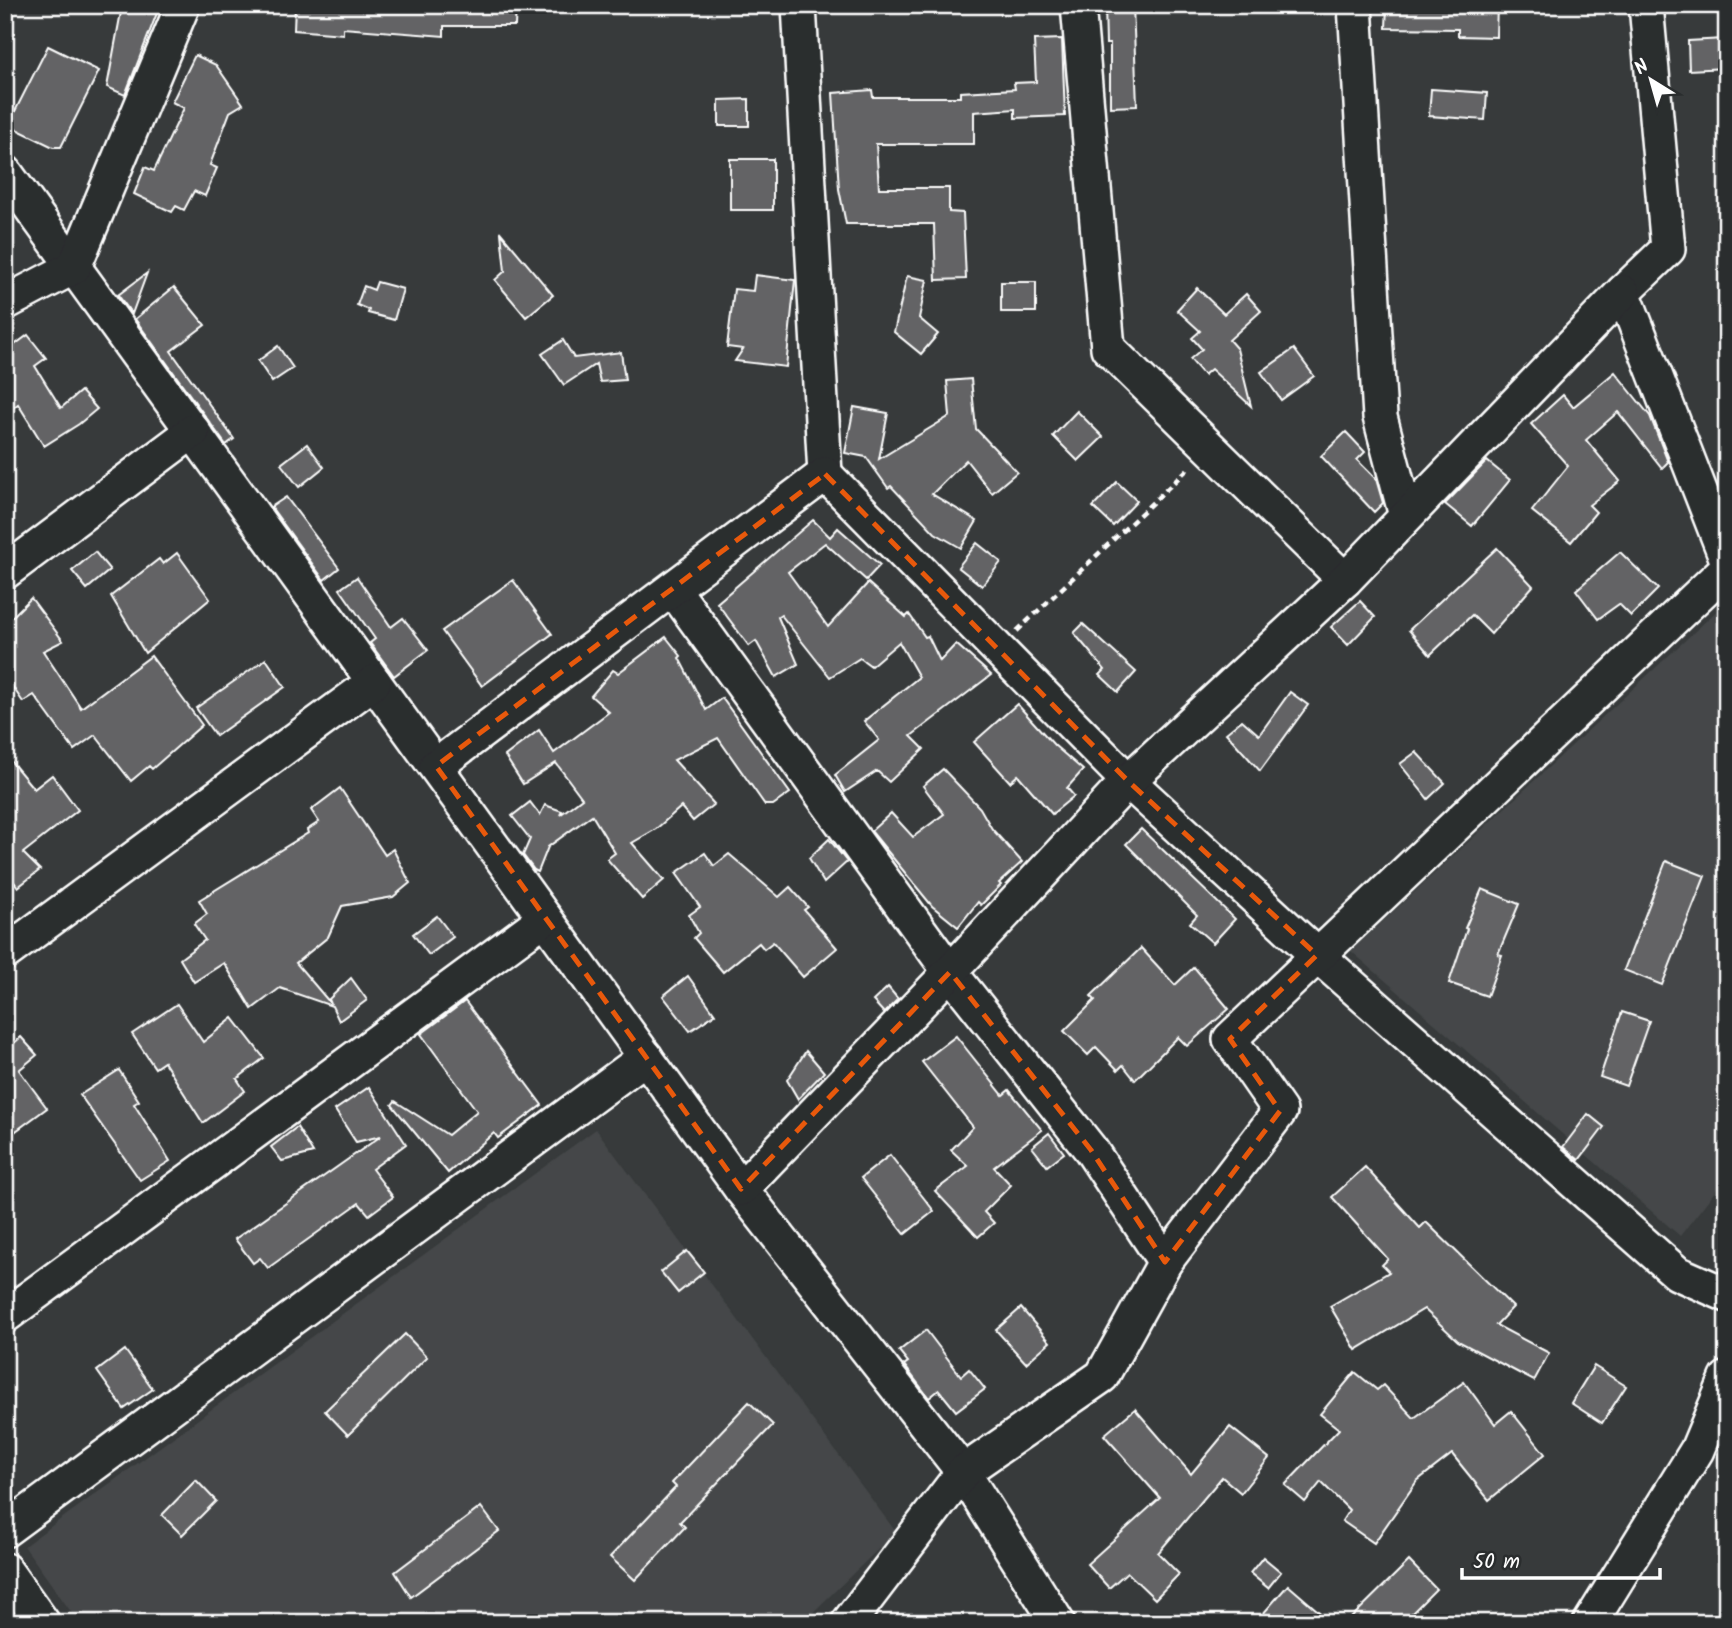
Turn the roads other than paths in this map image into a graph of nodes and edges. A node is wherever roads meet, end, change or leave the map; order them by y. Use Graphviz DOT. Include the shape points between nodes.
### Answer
graph roads {
  1 [pos="183,5"];
  2 [pos="799,5"];
  3 [pos="1078,5"];
  4 [pos="1355,5"];
  5 [pos="1646,5"];
  6 [pos="5,172"];
  7 [pos="74,267"];
  8 [pos="1623,292"];
  9 [pos="5,303"];
  10 [pos="193,431"];
  11 [pos="825,474"];
  12 [pos="1406,516"];
  13 [pos="1727,560"];
  14 [pos="1727,568"];
  15 [pos="5,572"];
  16 [pos="1345,580"];
  17 [pos="673,589"];
  18 [pos="374,682"];
  19 [pos="436,766"];
  20 [pos="1128,781"];
  21 [pos="545,918"];
  22 [pos="5,953"];
  23 [pos="1317,955"];
  24 [pos="950,972"];
  25 [pos="646,1056"];
  26 [pos="741,1189"];
  27 [pos="1165,1262"];
  28 [pos="1727,1295"];
  29 [pos="5,1316"];
  30 [pos="1727,1378"];
  31 [pos="963,1472"];
  32 [pos="5,1530"];
  33 [pos="5,1570"];
  34 [pos="43,1623"];
  35 [pos="848,1623"];
  36 [pos="1058,1623"];
  37 [pos="1590,1623"];
  1 -- 7 [label="street"];
  2 -- 11 [label="street"];
  3 -- 16 [label="street" via="1108,348"];
  4 -- 12 [label="street" via="1380,417"];
  5 -- 8 [label="street" via="1668,249"];
  6 -- 7 [label="street"];
  7 -- 9 [label="street"];
  7 -- 10 [label="street"];
  8 -- 12 [label="street"];
  8 -- 13 [label="street"];
  10 -- 15 [label="street"];
  10 -- 18 [label="street"];
  11 -- 17 [label="street"];
  11 -- 20 [label="street"];
  12 -- 16 [label="street"];
  14 -- 23 [label="street"];
  16 -- 20 [label="street"];
  17 -- 19 [label="street"];
  17 -- 24 [label="street"];
  18 -- 19 [label="street"];
  18 -- 22 [label="street"];
  19 -- 21 [label="street"];
  20 -- 23 [label="street"];
  20 -- 24 [label="street"];
  21 -- 25 [label="street"];
  21 -- 29 [label="street"];
  23 -- 27 [label="street" via="1230,1040 1280,1111"];
  23 -- 28 [label="street" via="1677,1273"];
  24 -- 26 [label="street"];
  24 -- 27 [label="street" via="1091,1150"];
  25 -- 26 [label="street"];
  25 -- 32 [label="street"];
  26 -- 31 [label="street"];
  27 -- 31 [label="street" via="1102,1376"];
  30 -- 37 [label="street" via="1697,1450"];
  31 -- 35 [label="street"];
  31 -- 36 [label="street"];
  33 -- 34 [label="street"];
}
